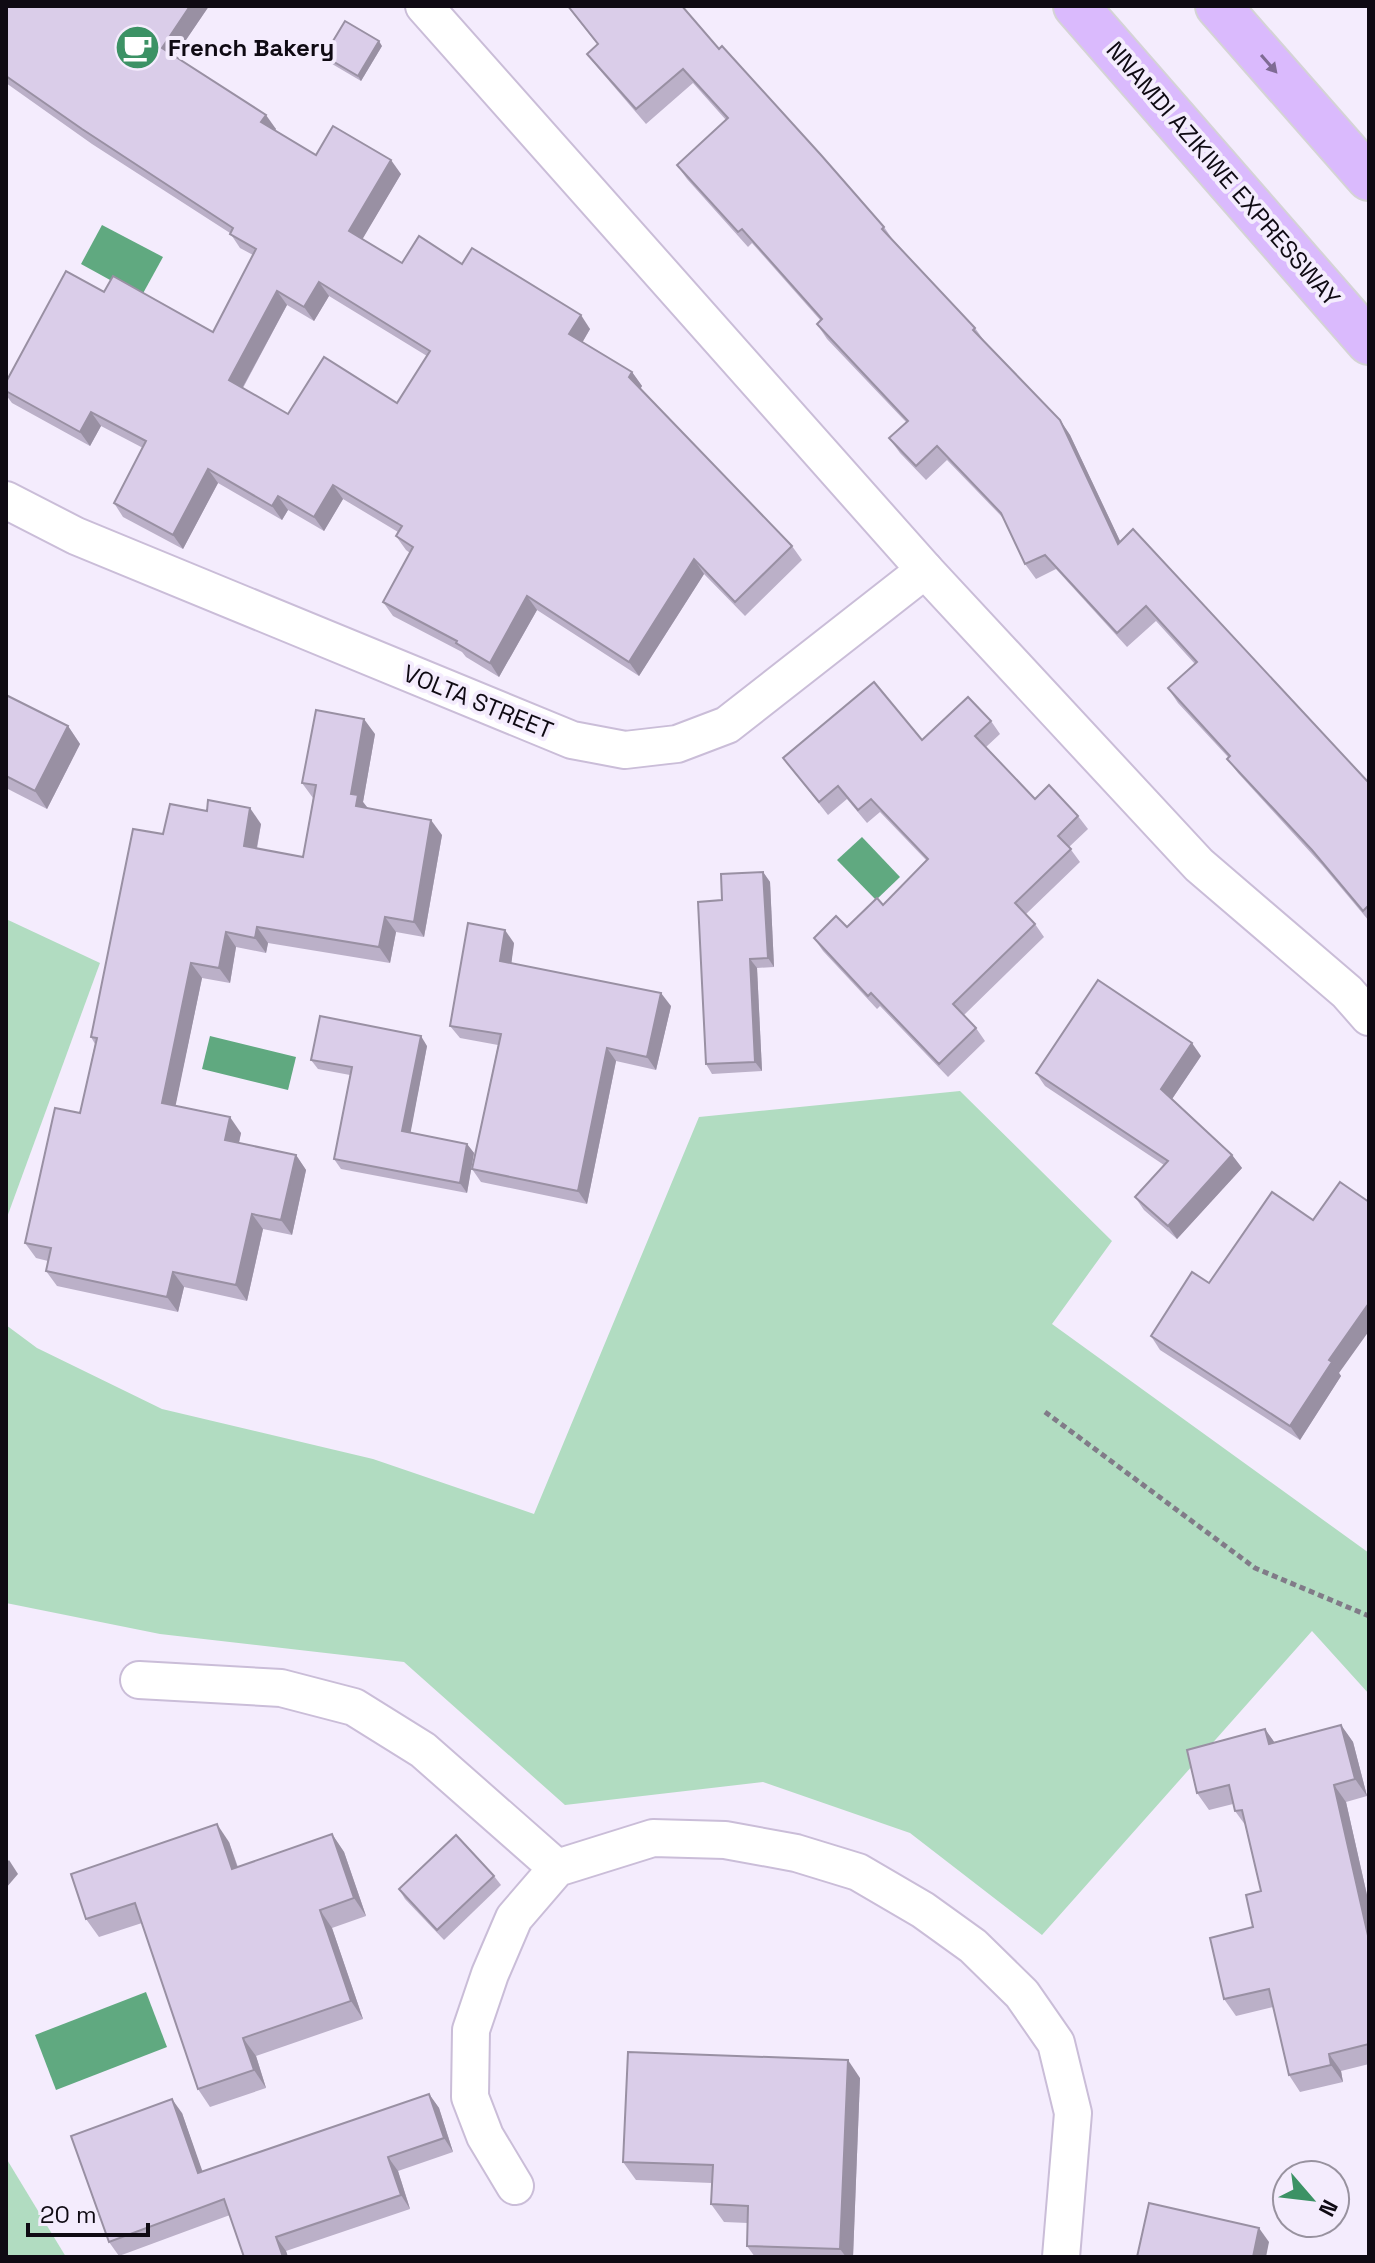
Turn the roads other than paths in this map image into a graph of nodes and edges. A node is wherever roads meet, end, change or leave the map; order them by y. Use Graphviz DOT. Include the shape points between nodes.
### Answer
graph roads {
  1 [pos="424,6"];
  2 [pos="1076,6"];
  3 [pos="1218,6"];
  4 [pos="1369,178"];
  5 [pos="1369,342"];
  6 [pos="6,500"];
  7 [pos="925,570"];
  8 [pos="1369,1017"];
  9 [pos="139,1680"];
  10 [pos="557,1868"];
  11 [pos="515,2186"];
  12 [pos="1061,2257"];
  1 -- 7 [label="street"];
  2 -- 5 [label="highway, NNAMDI AZIKIWE EXPRESSWAY"];
  3 -- 4 [label="highway, one-way"];
  6 -- 7 [label="street, VOLTA STREET" via="76,536 572,740 625,750 677,744 727,725"];
  7 -- 8 [label="street" via="1199,865"];
  9 -- 10 [label="street" via="281,1688 354,1707 423,1750"];
  10 -- 11 [label="street" via="514,1918 471,2030 470,2097 485,2136"];
  10 -- 12 [label="street" via="653,1838 725,1840 796,1853 858,1872 973,1946 1022,1994 1056,2043 1073,2113"];
}
